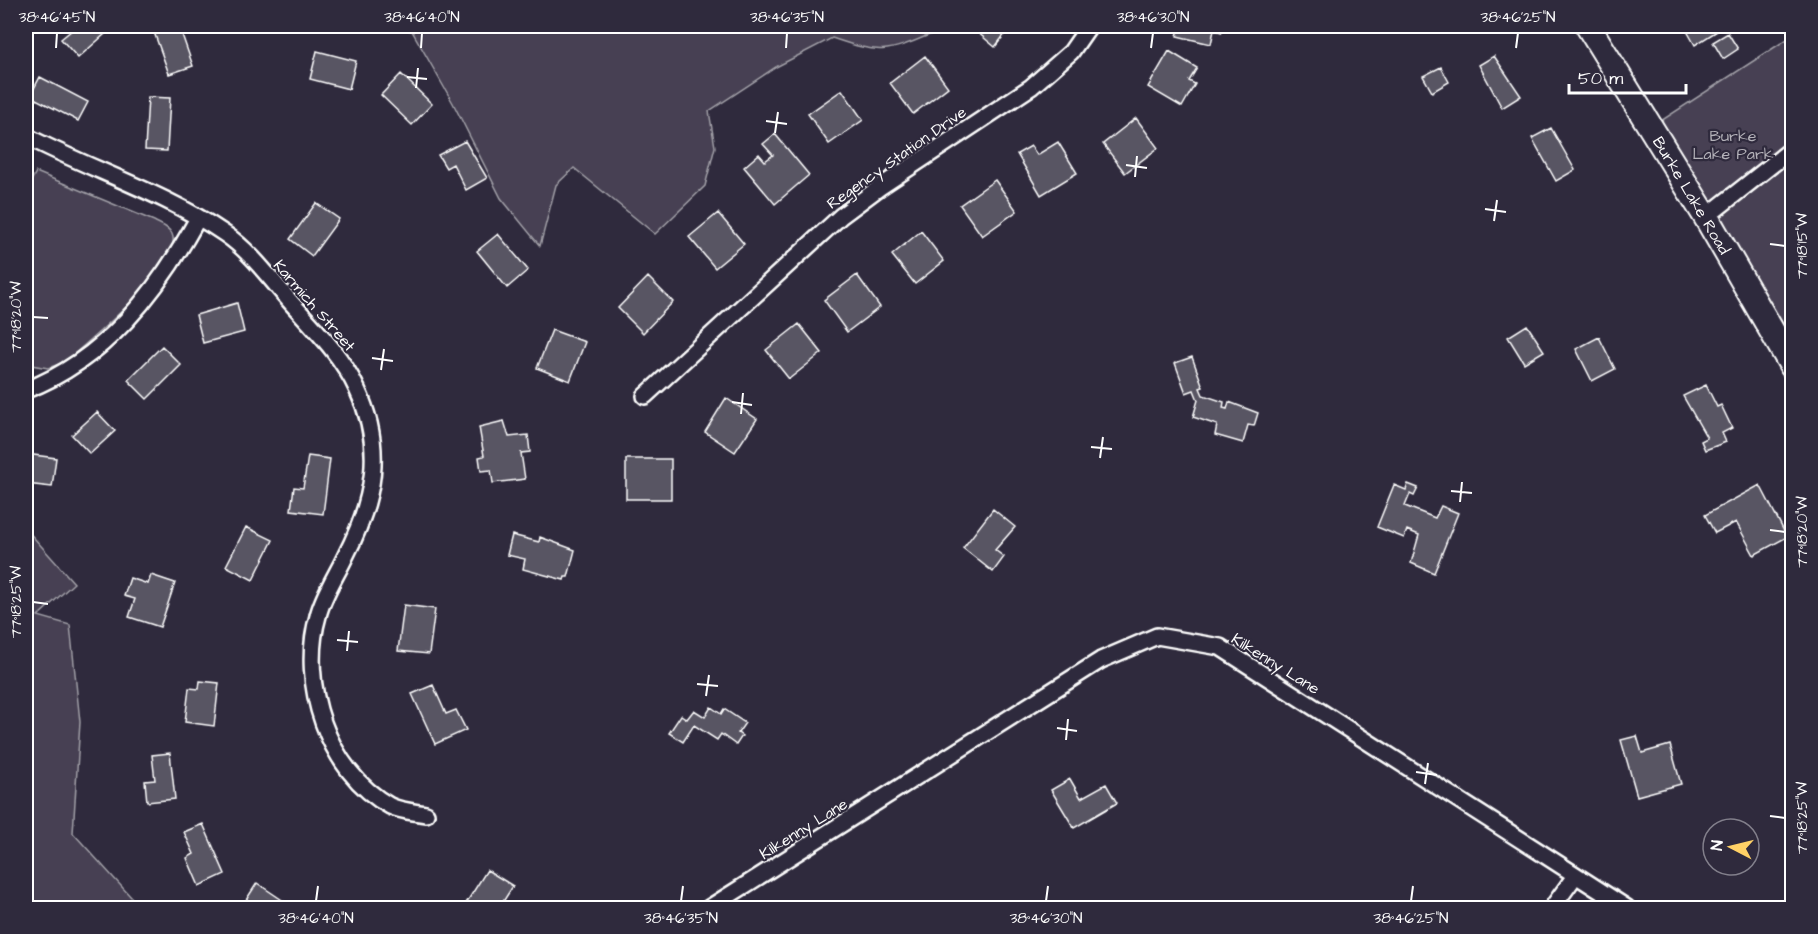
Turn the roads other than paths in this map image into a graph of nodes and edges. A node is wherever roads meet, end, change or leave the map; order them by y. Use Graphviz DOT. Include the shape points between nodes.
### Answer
graph roads {
  1 [pos="1089,26"];
  2 [pos="1588,26"];
  3 [pos="26,136"];
  4 [pos="1792,149"];
  5 [pos="1706,217"];
  6 [pos="198,218"];
  7 [pos="1792,366"];
  8 [pos="26,390"];
  9 [pos="645,396"];
  10 [pos="426,814"];
  11 [pos="1575,876"];
  12 [pos="710,909"];
  13 [pos="1552,909"];
  14 [pos="1627,909"];
  1 -- 9 [label="street, Regency Station Drive" via="1071,52 1031,87 841,216"];
  2 -- 5 [label="main road, Burke Lake Road"];
  3 -- 6 [label="street, Karmich Street"];
  4 -- 5 [label="street"];
  5 -- 7 [label="main road, Burke Lake Road"];
  6 -- 8 [label="street" via="156,286 125,322 69,369"];
  6 -- 10 [label="street, Karmich Street" via="227,235 323,337 350,375 361,399 372,438 371,492 356,536 318,616 312,651 313,689 328,736 359,780 392,807"];
  11 -- 12 [label="street, Kilkenny Lane" via="1220,647 1156,636 1101,660"];
  11 -- 13 [label="street"];
  11 -- 14 [label="street, Kilkenny Lane"];
}
